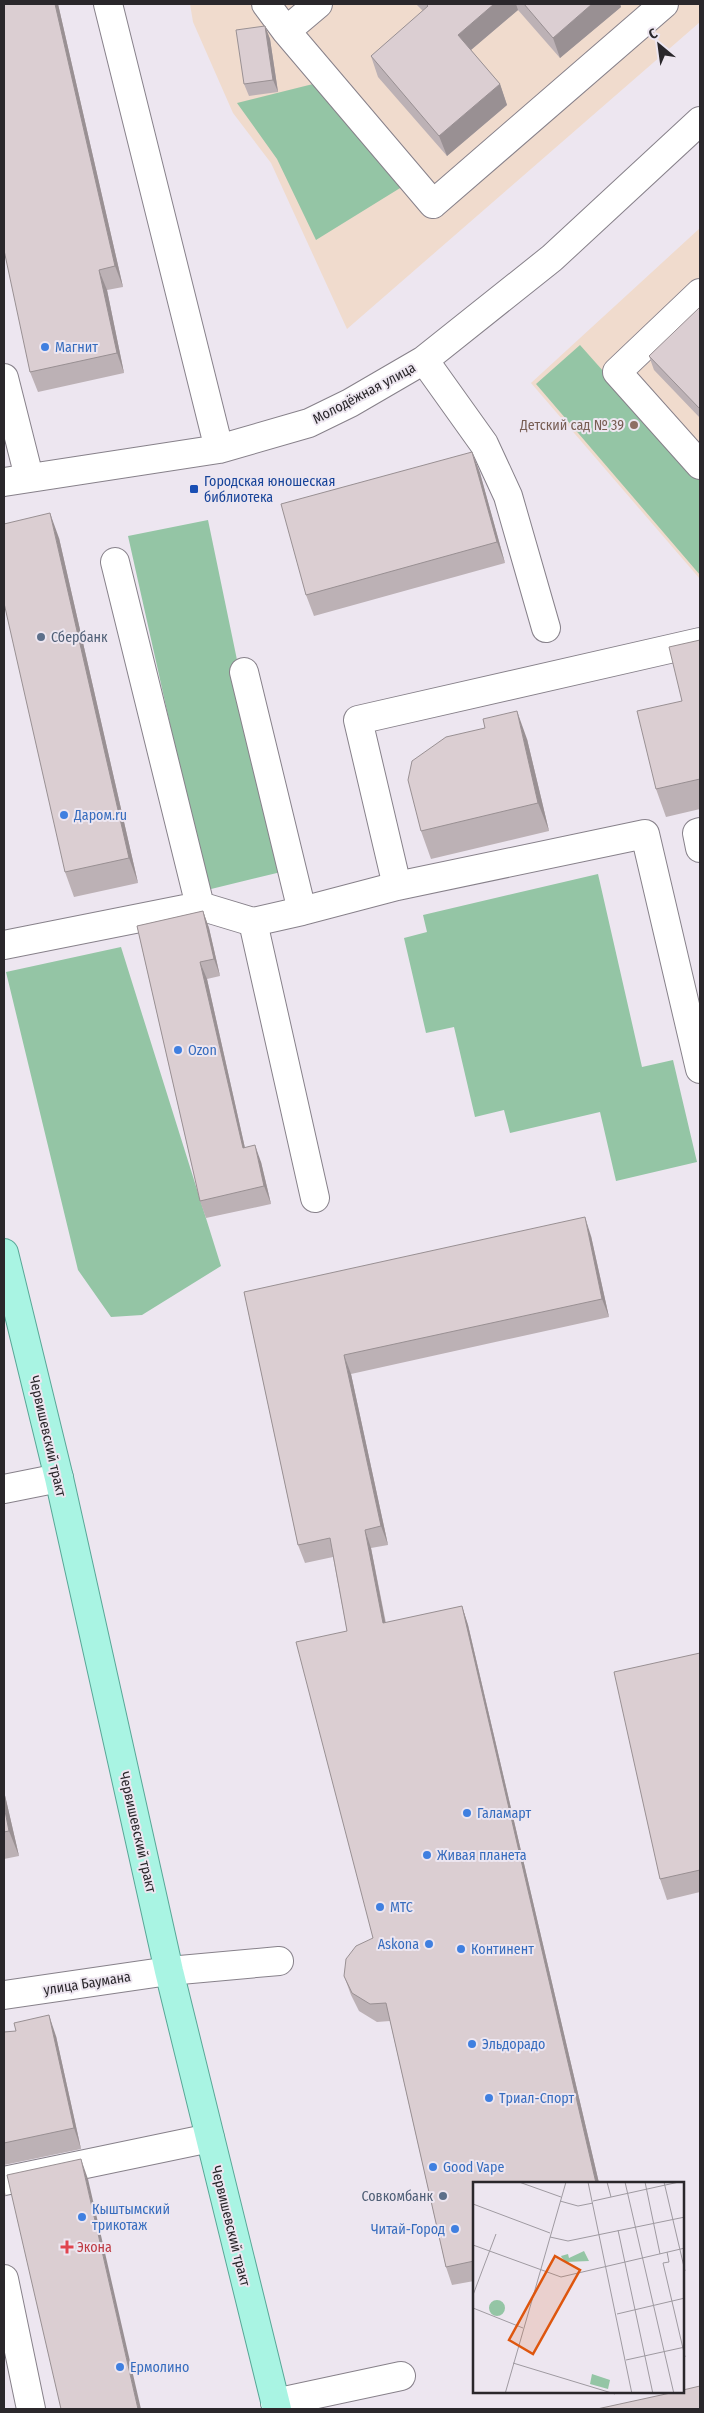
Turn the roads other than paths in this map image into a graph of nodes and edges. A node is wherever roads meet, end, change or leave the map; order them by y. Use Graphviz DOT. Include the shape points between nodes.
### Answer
graph roads {
  1 [pos="108,4"];
  2 [pos="266,4"];
  3 [pos="318,4"];
  4 [pos="664,4"];
  5 [pos="286,31"];
  6 [pos="700,121"];
  7 [pos="700,293"];
  8 [pos="424,360"];
  9 [pos="4,378"];
  10 [pos="219,449"];
  11 [pos="700,465"];
  12 [pos="16,480"];
  13 [pos="115,562"];
  14 [pos="546,628"];
  15 [pos="700,642"];
  16 [pos="244,672"];
  17 [pos="700,832"];
  18 [pos="700,848"];
  19 [pos="397,886"];
  20 [pos="200,906"];
  21 [pos="302,911"];
  22 [pos="253,922"];
  23 [pos="4,946"];
  24 [pos="700,1069"];
  25 [pos="315,1198"];
  26 [pos="4,1253"];
  27 [pos="59,1478"];
  28 [pos="4,1489"];
  29 [pos="279,1961"];
  30 [pos="169,1971"];
  31 [pos="4,1995"];
  32 [pos="210,2138"];
  33 [pos="4,2181"];
  34 [pos="4,2279"];
  35 [pos="401,2376"];
  36 [pos="276,2406"];
  37 [pos="31,2409"];
  1 -- 10 [label="street"];
  2 -- 5 [label="street"];
  3 -- 5 [label="street"];
  4 -- 5 [label="street" via="433,204"];
  6 -- 8 [label="street, Молодёжная улица" via="552,258"];
  7 -- 11 [label="street" via="617,372"];
  8 -- 10 [label="street, Молодёжная улица" via="383,386 310,423"];
  8 -- 14 [label="street" via="484,444 508,496"];
  9 -- 12 [label="street"];
  10 -- 12 [label="street, Молодёжная улица"];
  13 -- 20 [label="street"];
  15 -- 19 [label="street" via="358,720"];
  16 -- 21 [label="street"];
  17 -- 18 [label="street" via="697,833"];
  19 -- 21 [label="street"];
  19 -- 24 [label="street" via="645,834"];
  20 -- 22 [label="street"];
  20 -- 23 [label="street"];
  21 -- 22 [label="street"];
  22 -- 25 [label="street"];
  26 -- 27 [label="main road, Червишевский тракт"];
  27 -- 28 [label="street"];
  27 -- 30 [label="main road, Червишевский тракт"];
  29 -- 30 [label="street, улица Баумана"];
  30 -- 31 [label="street, улица Баумана"];
  30 -- 32 [label="main road, Червишевский тракт"];
  32 -- 33 [label="street"];
  32 -- 36 [label="main road, Червишевский тракт"];
  34 -- 37 [label="street"];
  35 -- 36 [label="street"];
}
